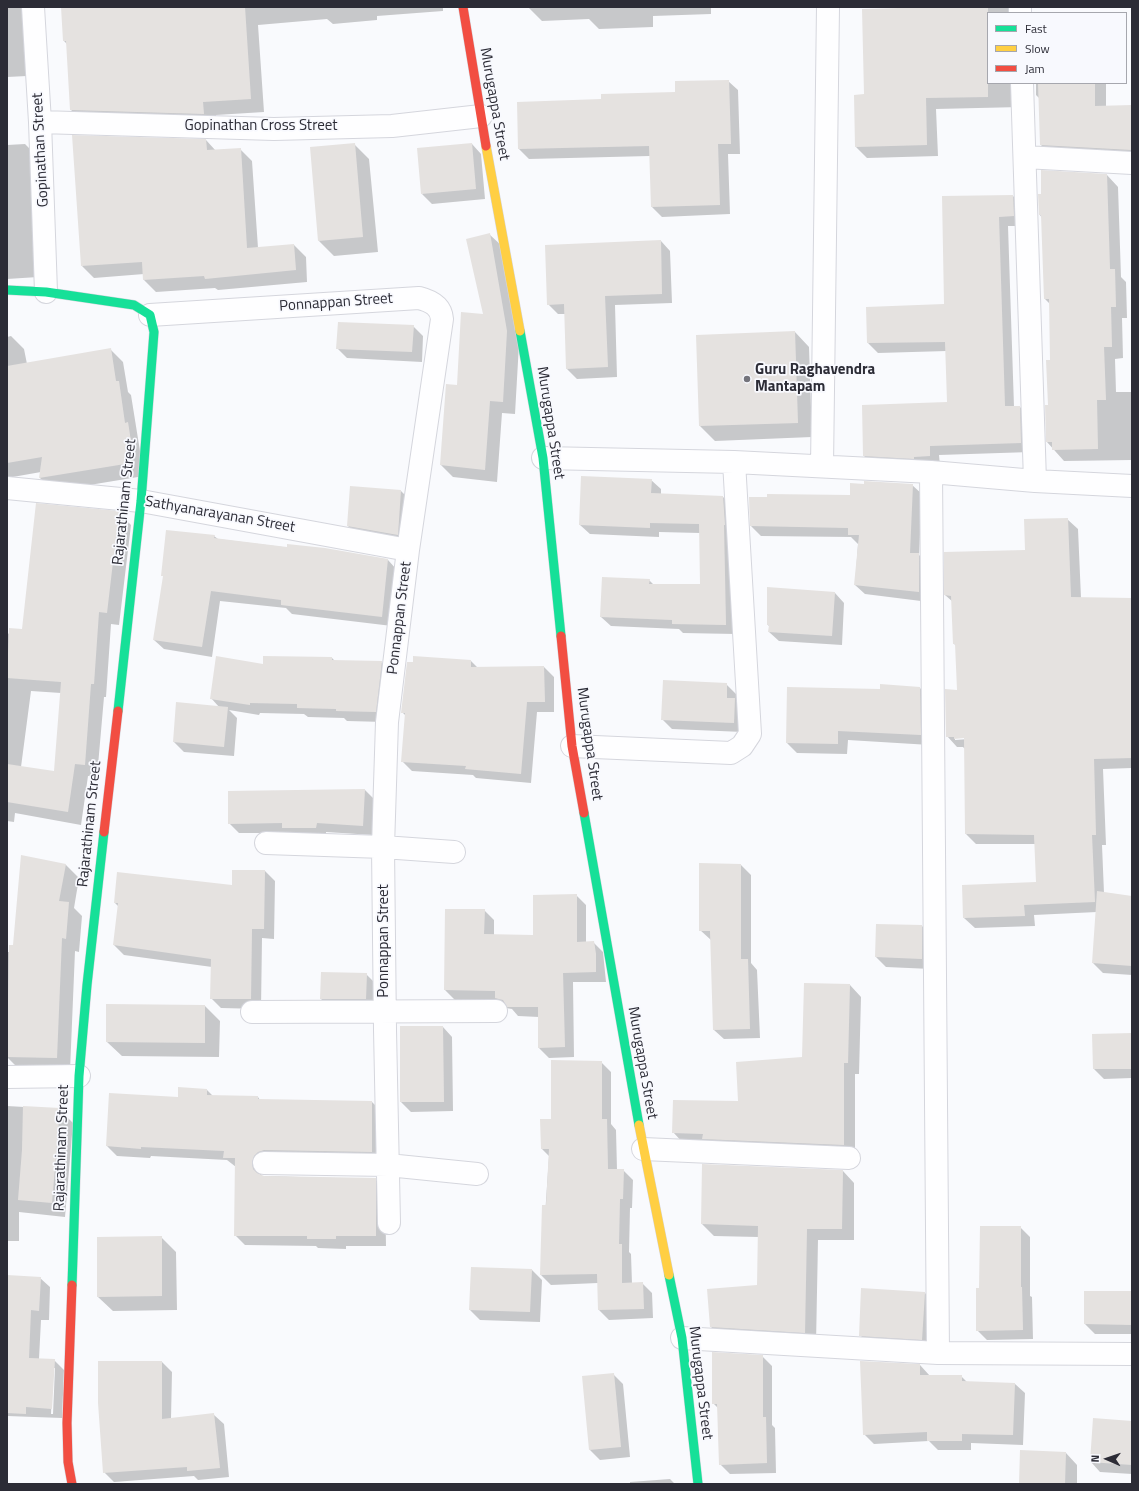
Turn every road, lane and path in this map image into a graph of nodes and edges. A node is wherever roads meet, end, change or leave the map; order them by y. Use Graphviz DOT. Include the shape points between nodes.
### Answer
graph roads {
  1 [pos="33,7"];
  2 [pos="463,7"];
  3 [pos="828,7"];
  4 [pos="1022,84"];
  5 [pos="481,116"];
  6 [pos="40,122"];
  7 [pos="1025,157"];
  8 [pos="1132,163"];
  9 [pos="7,290"];
  10 [pos="46,292"];
  11 [pos="150,314"];
  12 [pos="543,458"];
  13 [pos="734,462"];
  14 [pos="822,466"];
  15 [pos="931,472"];
  16 [pos="1035,481"];
  17 [pos="1132,486"];
  18 [pos="7,488"];
  19 [pos="141,501"];
  20 [pos="408,550"];
  21 [pos="572,746"];
  22 [pos="266,843"];
  23 [pos="383,847"];
  24 [pos="454,852"];
  25 [pos="384,1011"];
  26 [pos="496,1011"];
  27 [pos="252,1012"];
  28 [pos="79,1076"];
  29 [pos="7,1077"];
  30 [pos="643,1149"];
  31 [pos="849,1158"];
  32 [pos="264,1163"];
  33 [pos="388,1165"];
  34 [pos="477,1174"];
  35 [pos="389,1223"];
  36 [pos="682,1338"];
  37 [pos="938,1353"];
  38 [pos="1132,1354"];
  39 [pos="72,1484"];
  40 [pos="698,1484"];
  1 -- 6 [label="street, Gopinathan Street"];
  2 -- 5 [label="street, Murugappa Street"];
  3 -- 14 [label="street"];
  4 -- 7 [label="street"];
  5 -- 6 [label="street, Gopinathan Cross Street" via="392,126 274,129"];
  5 -- 12 [label="street, Murugappa Street"];
  6 -- 10 [label="street, Gopinathan Street"];
  7 -- 8 [label="street"];
  7 -- 16 [label="street"];
  9 -- 10 [label="street"];
  10 -- 11 [label="street" via="134,305"];
  11 -- 19 [label="street, Rajarathinam Street" via="154,332"];
  11 -- 20 [label="street, Ponnappan Street" via="419,298 438,306 442,312 442,319"];
  12 -- 13 [label="street"];
  12 -- 21 [label="street, Murugappa Street"];
  13 -- 14 [label="street"];
  13 -- 21 [label="street" via="750,734 742,746 731,752"];
  14 -- 15 [label="street"];
  15 -- 16 [label="street"];
  15 -- 37 [label="street"];
  16 -- 17 [label="street"];
  18 -- 19 [label="street, Sathyanarayanan Street"];
  19 -- 20 [label="street, Sathyanarayanan Street"];
  19 -- 28 [label="street, Rajarathinam Street"];
  20 -- 23 [label="street, Ponnappan Street" via="387,722"];
  21 -- 30 [label="street, Murugappa Street"];
  22 -- 23 [label="street"];
  23 -- 24 [label="street"];
  23 -- 25 [label="street, Ponnappan Street"];
  25 -- 26 [label="street"];
  25 -- 27 [label="street"];
  25 -- 33 [label="street, Ponnappan Street"];
  28 -- 29 [label="street"];
  28 -- 39 [label="street, Rajarathinam Street" via="66,1423"];
  30 -- 31 [label="street"];
  30 -- 36 [label="street, Murugappa Street"];
  32 -- 33 [label="street"];
  33 -- 34 [label="street"];
  33 -- 35 [label="street, Ponnappan Street"];
  36 -- 37 [label="street"];
  36 -- 40 [label="street, Murugappa Street"];
  37 -- 38 [label="street"];
}
